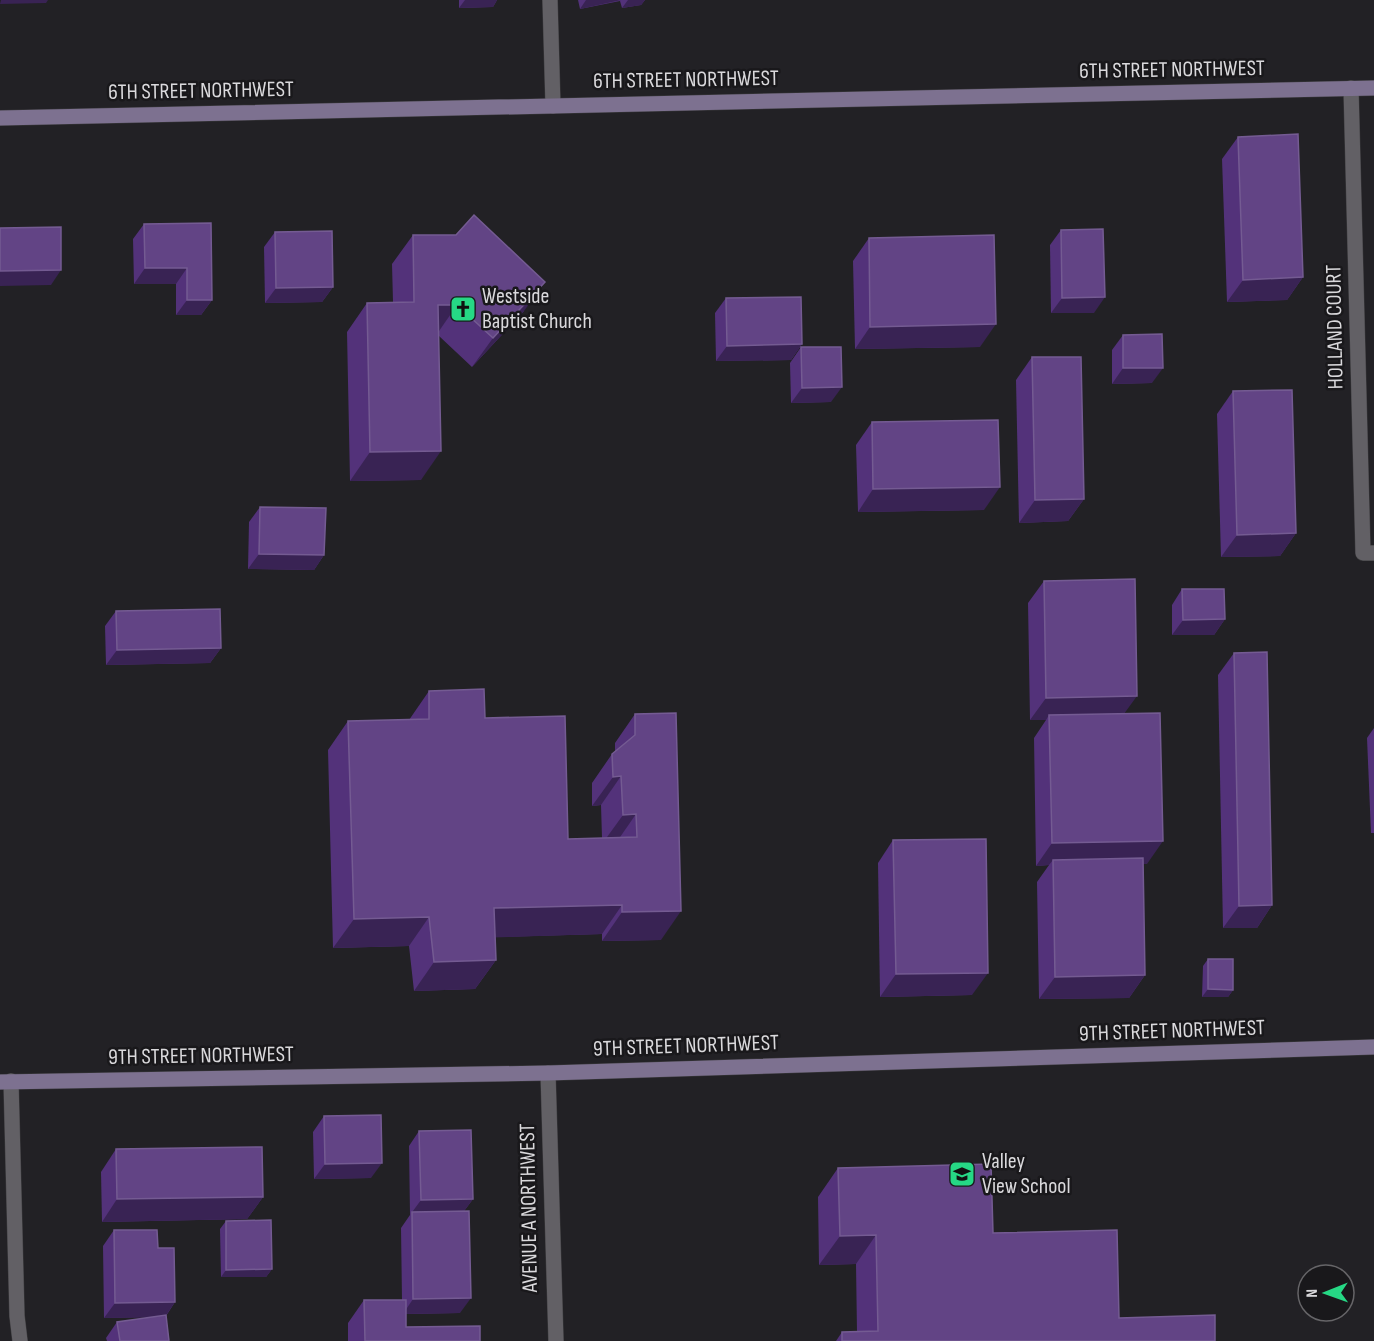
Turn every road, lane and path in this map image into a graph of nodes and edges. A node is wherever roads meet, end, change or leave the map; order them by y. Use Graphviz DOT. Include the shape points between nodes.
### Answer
graph roads {
  1 [pos="550,0"];
  2 [pos="1351,88"];
  3 [pos="1374,88"];
  4 [pos="553,106"];
  5 [pos="0,118"];
  6 [pos="1374,553"];
  7 [pos="1374,1047"];
  8 [pos="548,1073"];
  9 [pos="6,1081"];
  10 [pos="20,1341"];
  11 [pos="556,1341"];
  1 -- 4 [label="street"];
  2 -- 3 [label="street, 6TH STREET NORTHWEST"];
  2 -- 4 [label="street, 6TH STREET NORTHWEST"];
  2 -- 6 [label="street, HOLLAND COURT" via="1363,553"];
  4 -- 5 [label="street, 6TH STREET NORTHWEST"];
  7 -- 8 [label="street, 9TH STREET NORTHWEST"];
  8 -- 9 [label="street, 9TH STREET NORTHWEST"];
  8 -- 11 [label="street, AVENUE A NORTHWEST"];
  9 -- 10 [label="street"];
}
